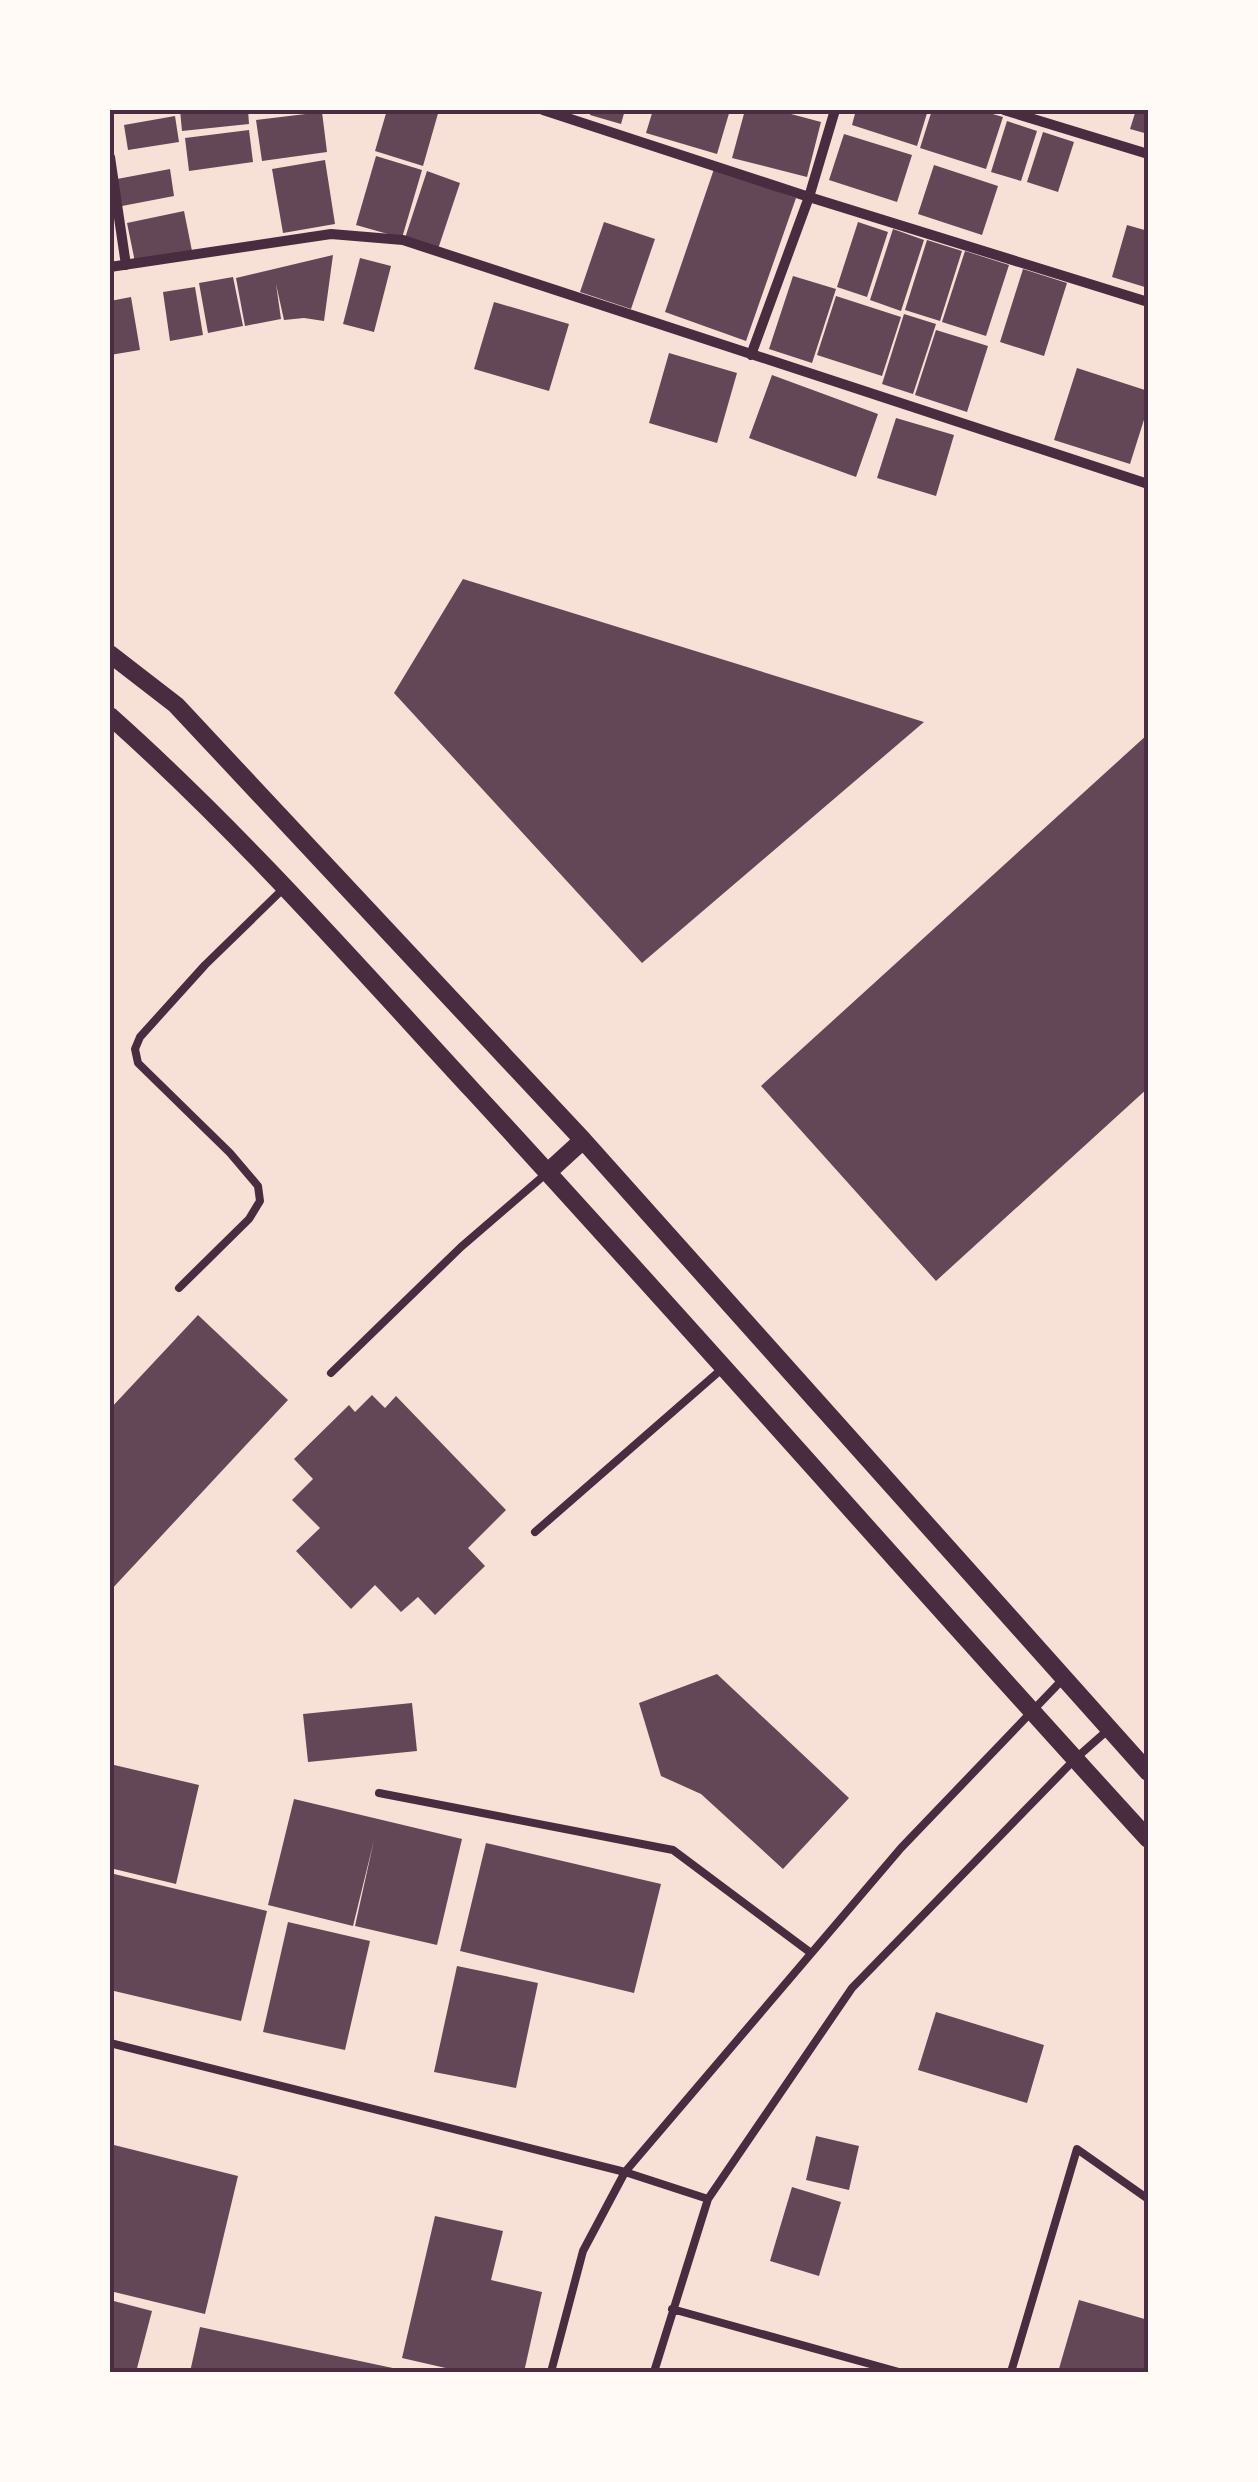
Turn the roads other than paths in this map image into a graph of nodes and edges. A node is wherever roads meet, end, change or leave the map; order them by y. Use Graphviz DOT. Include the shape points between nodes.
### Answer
graph roads {
  1 [pos="543,110"];
  2 [pos="835,110"];
  3 [pos="1004,110"];
  4 [pos="1148,154"];
  5 [pos="110,157"];
  6 [pos="809,197"];
  7 [pos="126,264"];
  8 [pos="110,267"];
  9 [pos="1148,302"];
  10 [pos="751,356"];
  11 [pos="1147,480"];
  12 [pos="110,654"];
  13 [pos="110,716"];
  14 [pos="285,886"];
  15 [pos="583,1140"];
  16 [pos="548,1172"];
  17 [pos="179,1288"];
  18 [pos="722,1368"];
  19 [pos="331,1373"];
  20 [pos="535,1532"];
  21 [pos="1064,1678"];
  22 [pos="1030,1712"];
  23 [pos="1109,1729"];
  24 [pos="1075,1759"];
  25 [pos="1148,1772"];
  26 [pos="379,1793"];
  27 [pos="1148,1839"];
  28 [pos="811,1954"];
  29 [pos="110,2043"];
  30 [pos="624,2172"];
  31 [pos="708,2199"];
  32 [pos="1148,2199"];
  33 [pos="672,2309"];
  34 [pos="551,2372"];
  35 [pos="654,2372"];
  36 [pos="898,2372"];
  37 [pos="1011,2372"];
  1 -- 6 [label="street"];
  2 -- 6 [label="street"];
  3 -- 4 [label="street"];
  5 -- 7 [label="street"];
  6 -- 9 [label="street"];
  6 -- 10 [label="street"];
  7 -- 8 [label="street"];
  7 -- 10 [label="street" via="330,234 404,240"];
  10 -- 11 [label="street"];
  12 -- 15 [label="street" via="176,704"];
  13 -- 14 [label="street"];
  14 -- 16 [label="street"];
  14 -- 17 [label="lane" via="205,964 135,1049 138,1063 258,1186 260,1202 249,1219"];
  15 -- 16 [label="street"];
  15 -- 21 [label="street"];
  16 -- 18 [label="street"];
  16 -- 19 [label="lane"];
  18 -- 20 [label="lane"];
  18 -- 22 [label="street"];
  21 -- 22 [label="lane"];
  21 -- 23 [label="street"];
  22 -- 24 [label="street"];
  22 -- 28 [label="lane"];
  23 -- 24 [label="lane"];
  23 -- 25 [label="street"];
  24 -- 27 [label="street"];
  24 -- 31 [label="lane" via="852,1988"];
  26 -- 28 [label="lane" via="672,1850"];
  28 -- 30 [label="lane"];
  29 -- 30 [label="lane"];
  30 -- 31 [label="lane"];
  30 -- 34 [label="lane" via="583,2250"];
  31 -- 33 [label="lane"];
  32 -- 37 [label="lane" via="1077,2148"];
  33 -- 35 [label="lane"];
  33 -- 36 [label="lane"];
}
